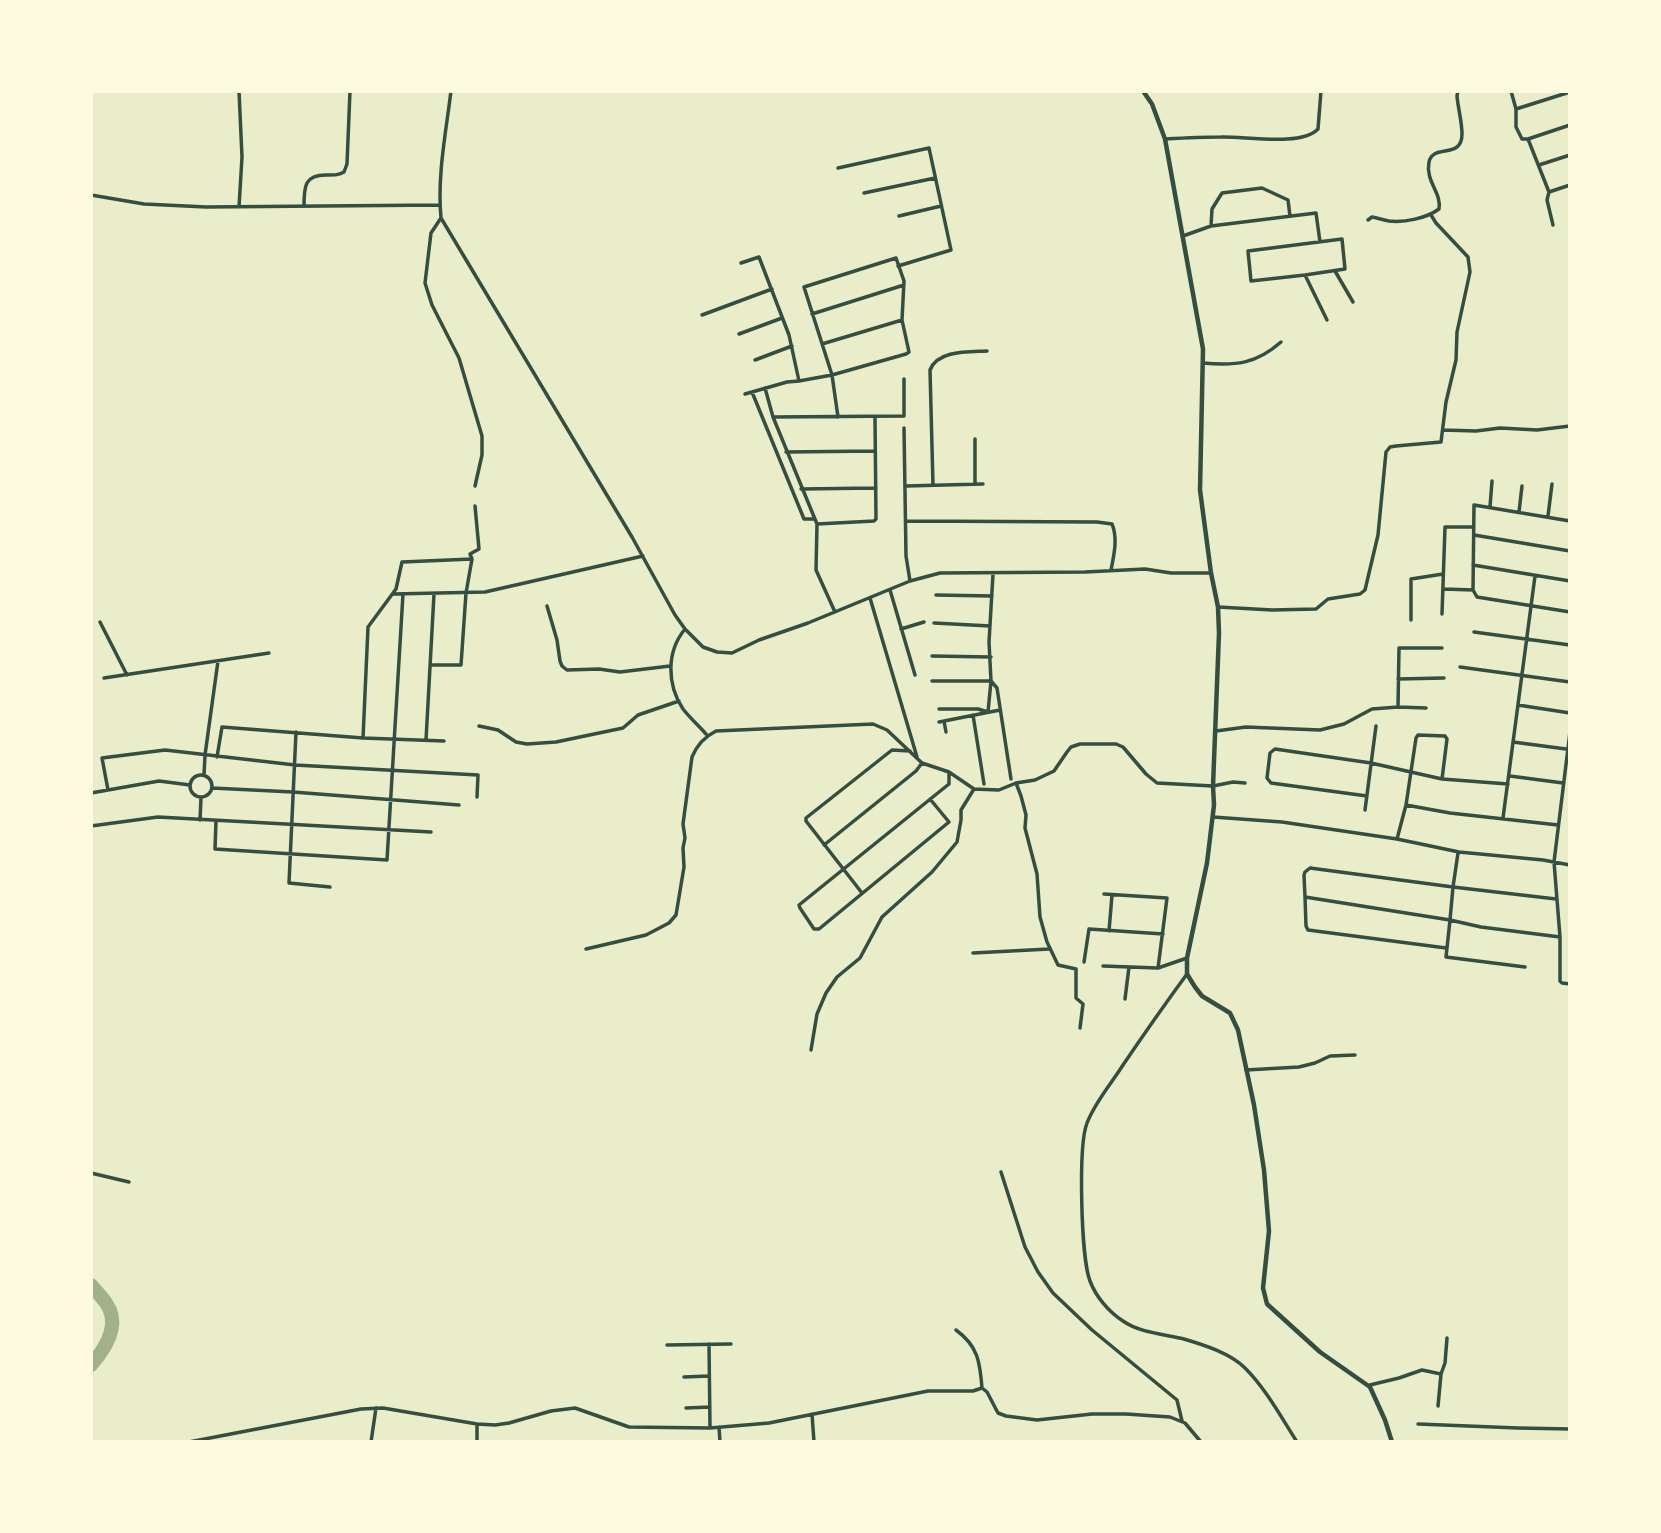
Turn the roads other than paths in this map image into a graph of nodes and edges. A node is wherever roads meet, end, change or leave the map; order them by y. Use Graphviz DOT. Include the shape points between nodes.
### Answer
graph roads {
  1 [pos="239,91"];
  2 [pos="351,91"];
  3 [pos="451,91"];
  4 [pos="1143,91"];
  5 [pos="1321,91"];
  6 [pos="1458,91"];
  7 [pos="1511,91"];
  8 [pos="1570,92"];
  9 [pos="1516,109"];
  10 [pos="1570,125"];
  11 [pos="1165,139"];
  12 [pos="1528,139"];
  13 [pos="1570,155"];
  14 [pos="1539,165"];
  15 [pos="838,169"];
  16 [pos="935,178"];
  17 [pos="1570,185"];
  18 [pos="1549,192"];
  19 [pos="864,193"];
  20 [pos="91,195"];
  21 [pos="440,205"];
  22 [pos="304,206"];
  23 [pos="941,206"];
  24 [pos="239,207"];
  25 [pos="1431,215"];
  26 [pos="899,216"];
  27 [pos="1290,216"];
  28 [pos="441,218"];
  29 [pos="1368,220"];
  30 [pos="1553,225"];
  31 [pos="1211,226"];
  32 [pos="1183,236"];
  33 [pos="1320,242"];
  34 [pos="741,263"];
  35 [pos="898,265"];
  36 [pos="1335,271"];
  37 [pos="1305,275"];
  38 [pos="904,285"];
  39 [pos="772,289"];
  40 [pos="1353,302"];
  41 [pos="812,314"];
  42 [pos="702,315"];
  43 [pos="782,318"];
  44 [pos="902,320"];
  45 [pos="1327,320"];
  46 [pos="740,334"];
  47 [pos="1281,342"];
  48 [pos="822,344"];
  49 [pos="792,346"];
  50 [pos="986,351"];
  51 [pos="755,360"];
  52 [pos="1203,363"];
  53 [pos="832,375"];
  54 [pos="904,379"];
  55 [pos="799,381"];
  56 [pos="765,388"];
  57 [pos="752,392"];
  58 [pos="746,394"];
  59 [pos="838,417"];
  60 [pos="875,417"];
  61 [pos="773,418"];
  62 [pos="1570,426"];
  63 [pos="904,428"];
  64 [pos="1443,430"];
  65 [pos="975,439"];
  66 [pos="875,451"];
  67 [pos="786,452"];
  68 [pos="1492,481"];
  69 [pos="975,484"];
  70 [pos="984,484"];
  71 [pos="1552,484"];
  72 [pos="933,485"];
  73 [pos="475,486"];
  74 [pos="906,486"];
  75 [pos="1522,486"];
  76 [pos="876,488"];
  77 [pos="801,489"];
  78 [pos="475,506"];
  79 [pos="809,507"];
  80 [pos="1490,508"];
  81 [pos="800,510"];
  82 [pos="1519,513"];
  83 [pos="1548,517"];
  84 [pos="816,521"];
  85 [pos="906,521"];
  86 [pos="1570,521"];
  87 [pos="1474,527"];
  88 [pos="1474,535"];
  89 [pos="1570,551"];
  90 [pos="643,556"];
  91 [pos="472,559"];
  92 [pos="1473,565"];
  93 [pos="1111,569"];
  94 [pos="1211,573"];
  95 [pos="993,574"];
  96 [pos="1443,574"];
  97 [pos="1535,576"];
  98 [pos="910,581"];
  99 [pos="1570,581"];
  100 [pos="1443,589"];
  101 [pos="890,590"];
  102 [pos="1473,590"];
  103 [pos="466,593"];
  104 [pos="393,594"];
  105 [pos="403,594"];
  106 [pos="434,594"];
  107 [pos="936,595"];
  108 [pos="992,596"];
  109 [pos="870,598"];
  110 [pos="547,606"];
  111 [pos="1532,606"];
  112 [pos="1218,607"];
  113 [pos="1570,611"];
  114 [pos="835,612"];
  115 [pos="1442,614"];
  116 [pos="1411,620"];
  117 [pos="924,621"];
  118 [pos="100,622"];
  119 [pos="934,623"];
  120 [pos="990,626"];
  121 [pos="685,629"];
  122 [pos="901,629"];
  123 [pos="1474,632"];
  124 [pos="1527,640"];
  125 [pos="1570,645"];
  126 [pos="1443,648"];
  127 [pos="269,653"];
  128 [pos="932,656"];
  129 [pos="991,657"];
  130 [pos="218,661"];
  131 [pos="430,665"];
  132 [pos="670,666"];
  133 [pos="1460,667"];
  134 [pos="127,675"];
  135 [pos="915,675"];
  136 [pos="1521,676"];
  137 [pos="104,678"];
  138 [pos="1444,678"];
  139 [pos="1398,679"];
  140 [pos="932,681"];
  141 [pos="991,681"];
  142 [pos="1570,682"];
  143 [pos="679,701"];
  144 [pos="1518,705"];
  145 [pos="1398,707"];
  146 [pos="1426,708"];
  147 [pos="940,709"];
  148 [pos="1000,710"];
  149 [pos="988,712"];
  150 [pos="1570,713"];
  151 [pos="973,715"];
  152 [pos="479,726"];
  153 [pos="1376,726"];
  154 [pos="1216,731"];
  155 [pos="296,732"];
  156 [pos="946,732"];
  157 [pos="1570,732"];
  158 [pos="707,735"];
  159 [pos="363,738"];
  160 [pos="394,739"];
  161 [pos="426,740"];
  162 [pos="444,741"];
  163 [pos="1513,743"];
  164 [pos="1567,749"];
  165 [pos="911,752"];
  166 [pos="205,755"];
  167 [pos="217,757"];
  168 [pos="917,759"];
  169 [pos="922,763"];
  170 [pos="1371,763"];
  171 [pos="295,765"];
  172 [pos="392,771"];
  173 [pos="949,772"];
  174 [pos="1411,772"];
  175 [pos="204,775"];
  176 [pos="1509,776"];
  177 [pos="1564,777"];
  178 [pos="1011,779"];
  179 [pos="1442,779"];
  180 [pos="1570,779"];
  181 [pos="1016,783"];
  182 [pos="1245,783"];
  183 [pos="1563,783"];
  184 [pos="984,784"];
  185 [pos="1508,784"];
  186 [pos="190,785"];
  187 [pos="1213,786"];
  188 [pos="212,788"];
  189 [pos="974,789"];
  190 [pos="108,790"];
  191 [pos="293,792"];
  192 [pos="91,793"];
  193 [pos="1367,796"];
  194 [pos="201,797"];
  195 [pos="477,797"];
  196 [pos="930,799"];
  197 [pos="390,801"];
  198 [pos="459,805"];
  199 [pos="1406,805"];
  200 [pos="1365,810"];
  201 [pos="1213,817"];
  202 [pos="1503,818"];
  203 [pos="200,820"];
  204 [pos="216,821"];
  205 [pos="292,824"];
  206 [pos="1558,824"];
  207 [pos="91,826"];
  208 [pos="388,830"];
  209 [pos="431,832"];
  210 [pos="1397,839"];
  211 [pos="824,845"];
  212 [pos="1459,852"];
  213 [pos="290,854"];
  214 [pos="1554,862"];
  215 [pos="1570,865"];
  216 [pos="843,869"];
  217 [pos="330,887"];
  218 [pos="1453,887"];
  219 [pos="862,893"];
  220 [pos="1104,894"];
  221 [pos="1112,895"];
  222 [pos="1305,897"];
  223 [pos="1556,899"];
  224 [pos="1450,920"];
  225 [pos="1109,930"];
  226 [pos="1163,934"];
  227 [pos="1560,937"];
  228 [pos="1446,948"];
  229 [pos="586,949"];
  230 [pos="1049,949"];
  231 [pos="973,953"];
  232 [pos="1187,958"];
  233 [pos="1084,962"];
  234 [pos="1103,966"];
  235 [pos="1129,967"];
  236 [pos="1525,967"];
  237 [pos="1158,968"];
  238 [pos="1187,974"];
  239 [pos="1570,984"];
  240 [pos="1125,999"];
  241 [pos="1080,1028"];
  242 [pos="811,1050"];
  243 [pos="1354,1055"];
  244 [pos="1246,1070"];
  245 [pos="1001,1172"];
  246 [pos="91,1173"];
  247 [pos="129,1182"];
  248 [pos="956,1330"];
  249 [pos="1447,1338"];
  250 [pos="709,1344"];
  251 [pos="731,1344"];
  252 [pos="667,1345"];
  253 [pos="1441,1374"];
  254 [pos="709,1376"];
  255 [pos="684,1377"];
  256 [pos="1370,1387"];
  257 [pos="982,1388"];
  258 [pos="1438,1406"];
  259 [pos="710,1407"];
  260 [pos="376,1408"];
  261 [pos="686,1408"];
  262 [pos="812,1414"];
  263 [pos="1182,1421"];
  264 [pos="477,1424"];
  265 [pos="1418,1424"];
  266 [pos="719,1427"];
  267 [pos="710,1428"];
  268 [pos="1570,1429"];
  269 [pos="189,1442"];
  270 [pos="371,1442"];
  271 [pos="477,1442"];
  272 [pos="720,1442"];
  273 [pos="814,1442"];
  274 [pos="1201,1442"];
  275 [pos="1297,1442"];
  276 [pos="1392,1442"];
  1 -- 24 [label="street"];
  2 -- 22 [label="street" via="347,164 342,174 322,174 309,180 304,187"];
  3 -- 21 [label="street"];
  4 -- 11 [label="street"];
  5 -- 11 [label="street" via="1318,129 1310,135 1273,140 1222,136"];
  6 -- 25 [label="street" via="1463,136 1454,149 1437,152 1429,160 1428,176 1440,201"];
  7 -- 9 [label="street"];
  8 -- 9 [label="street"];
  9 -- 12 [label="street" via="1516,127 1522,139"];
  10 -- 12 [label="street"];
  11 -- 32 [label="street"];
  12 -- 14 [label="street"];
  13 -- 14 [label="street"];
  14 -- 18 [label="street"];
  15 -- 16 [label="street" via="929,148"];
  16 -- 19 [label="street"];
  16 -- 23 [label="street"];
  17 -- 18 [label="street"];
  18 -- 30 [label="street"];
  20 -- 24 [label="street" via="144,204"];
  21 -- 22 [label="street"];
  21 -- 28 [label="street"];
  22 -- 24 [label="street"];
  23 -- 26 [label="street"];
  23 -- 35 [label="street" via="951,250"];
  25 -- 29 [label="street" via="1394,222"];
  25 -- 64 [label="street" via="1468,257 1470,268"];
  27 -- 31 [label="street"];
  27 -- 31 [label="street" via="1288,200 1262,188 1222,193 1212,209"];
  27 -- 33 [label="street" via="1316,213"];
  28 -- 73 [label="street" via="431,233 425,283 459,358 482,436"];
  28 -- 90 [label="street"];
  31 -- 32 [label="street"];
  32 -- 52 [label="street"];
  33 -- 36 [label="street" via="1342,239 1345,268"];
  33 -- 37 [label="street" via="1248,251 1251,281"];
  34 -- 39 [label="street" via="759,257"];
  35 -- 38 [label="street"];
  35 -- 41 [label="street" via="894,258 805,286"];
  36 -- 37 [label="street"];
  36 -- 40 [label="street"];
  37 -- 45 [label="street"];
  38 -- 41 [label="street"];
  38 -- 44 [label="street"];
  39 -- 42 [label="street"];
  39 -- 43 [label="street"];
  41 -- 48 [label="street"];
  43 -- 46 [label="street"];
  43 -- 49 [label="street"];
  44 -- 48 [label="street"];
  44 -- 53 [label="street" via="906,354"];
  47 -- 52 [label="street" via="1253,360"];
  48 -- 53 [label="street"];
  49 -- 51 [label="street"];
  49 -- 55 [label="street"];
  50 -- 72 [label="street" via="937,359 930,370"];
  52 -- 94 [label="street" via="1200,490"];
  53 -- 55 [label="street"];
  53 -- 59 [label="street"];
  54 -- 60 [label="street" via="904,416"];
  55 -- 56 [label="street"];
  56 -- 57 [label="street"];
  56 -- 61 [label="street"];
  57 -- 58 [label="street"];
  57 -- 81 [label="street"];
  59 -- 60 [label="street"];
  59 -- 61 [label="street"];
  60 -- 66 [label="street"];
  61 -- 67 [label="street"];
  62 -- 64 [label="street"];
  63 -- 74 [label="street"];
  64 -- 112 [label="street" via="1439,443 1388,449 1378,535 1364,592 1333,597 1316,609"];
  65 -- 69 [label="street"];
  66 -- 67 [label="street"];
  66 -- 76 [label="street"];
  67 -- 77 [label="street"];
  68 -- 80 [label="street"];
  69 -- 70 [label="street"];
  69 -- 72 [label="street"];
  71 -- 83 [label="street"];
  72 -- 74 [label="street"];
  74 -- 85 [label="street"];
  75 -- 82 [label="street"];
  76 -- 77 [label="street"];
  76 -- 84 [label="street" via="874,521"];
  77 -- 79 [label="street"];
  78 -- 91 [label="street" via="479,549 470,554"];
  79 -- 81 [label="street"];
  79 -- 84 [label="street"];
  80 -- 82 [label="street"];
  80 -- 87 [label="street" via="1474,505"];
  81 -- 84 [label="street" via="804,519"];
  82 -- 83 [label="street"];
  83 -- 86 [label="street"];
  84 -- 114 [label="street" via="816,570"];
  85 -- 93 [label="street" via="1112,524"];
  85 -- 98 [label="street"];
  87 -- 88 [label="street"];
  87 -- 96 [label="street" via="1445,527"];
  88 -- 89 [label="street"];
  88 -- 92 [label="street"];
  90 -- 103 [label="street"];
  90 -- 121 [label="street"];
  91 -- 103 [label="street"];
  91 -- 104 [label="street" via="402,562"];
  92 -- 97 [label="street"];
  92 -- 102 [label="street"];
  93 -- 94 [label="street"];
  93 -- 95 [label="street"];
  94 -- 112 [label="street"];
  95 -- 98 [label="street" via="940,573"];
  95 -- 108 [label="street"];
  96 -- 100 [label="street"];
  96 -- 116 [label="street" via="1411,579"];
  97 -- 99 [label="street"];
  97 -- 111 [label="street"];
  98 -- 101 [label="street"];
  100 -- 102 [label="street"];
  100 -- 115 [label="street"];
  101 -- 109 [label="street"];
  101 -- 122 [label="street"];
  102 -- 111 [label="street" via="1477,597"];
  103 -- 106 [label="street"];
  103 -- 131 [label="street" via="461,666"];
  104 -- 105 [label="street"];
  104 -- 159 [label="street" via="368,627"];
  105 -- 106 [label="street"];
  105 -- 160 [label="street"];
  106 -- 131 [label="street"];
  107 -- 108 [label="street"];
  108 -- 120 [label="street"];
  109 -- 114 [label="street"];
  109 -- 168 [label="street"];
  110 -- 132 [label="street" via="560,661 567,670 620,672"];
  111 -- 113 [label="street"];
  111 -- 124 [label="street"];
  112 -- 154 [label="street"];
  114 -- 121 [label="street" via="732,653 703,647"];
  117 -- 122 [label="street"];
  118 -- 134 [label="street"];
  119 -- 120 [label="street"];
  120 -- 129 [label="street"];
  121 -- 132 [label="street" via="676,639"];
  122 -- 135 [label="street"];
  123 -- 124 [label="street"];
  124 -- 125 [label="street"];
  124 -- 136 [label="street"];
  126 -- 139 [label="street" via="1399,648"];
  127 -- 130 [label="street"];
  128 -- 129 [label="street"];
  129 -- 141 [label="street"];
  130 -- 134 [label="street"];
  130 -- 166 [label="street"];
  131 -- 161 [label="street"];
  132 -- 143 [label="street"];
  133 -- 136 [label="street"];
  134 -- 137 [label="street"];
  136 -- 142 [label="street"];
  136 -- 144 [label="street"];
  138 -- 139 [label="street"];
  139 -- 145 [label="street"];
  140 -- 141 [label="street"];
  141 -- 148 [label="street" via="997,688"];
  141 -- 149 [label="street"];
  143 -- 152 [label="street" via="638,715 623,728 556,742 516,742 498,730"];
  143 -- 158 [label="street"];
  144 -- 150 [label="street"];
  144 -- 163 [label="street"];
  145 -- 146 [label="street"];
  145 -- 154 [label="street" via="1372,709 1327,730 1246,727"];
  147 -- 149 [label="street"];
  148 -- 149 [label="street"];
  148 -- 178 [label="street"];
  149 -- 151 [label="street"];
  151 -- 156 [label="street" via="941,721"];
  151 -- 184 [label="street"];
  153 -- 170 [label="street"];
  154 -- 187 [label="street"];
  155 -- 159 [label="street"];
  155 -- 167 [label="street" via="222,727"];
  155 -- 171 [label="street"];
  157 -- 164 [label="street"];
  158 -- 165 [label="street" via="873,724"];
  158 -- 229 [label="street" via="692,757 676,915 646,936"];
  159 -- 160 [label="street"];
  160 -- 161 [label="street"];
  160 -- 172 [label="street"];
  161 -- 162 [label="street"];
  163 -- 164 [label="street"];
  163 -- 176 [label="street"];
  164 -- 177 [label="street"];
  165 -- 168 [label="street"];
  165 -- 211 [label="street" via="892,750 806,818"];
  166 -- 167 [label="street"];
  166 -- 175 [label="street"];
  166 -- 190 [label="street" via="165,750 102,758"];
  167 -- 171 [label="street"];
  168 -- 169 [label="street"];
  169 -- 173 [label="street"];
  169 -- 211 [label="street"];
  170 -- 174 [label="street"];
  170 -- 193 [label="street"];
  170 -- 193 [label="street" via="1275,749 1269,753 1267,778 1271,783"];
  171 -- 172 [label="street"];
  171 -- 191 [label="street"];
  172 -- 195 [label="street" via="478,775"];
  172 -- 197 [label="street"];
  173 -- 189 [label="street"];
  173 -- 196 [label="street" via="949,784"];
  174 -- 179 [label="street"];
  174 -- 179 [label="street" via="1417,736 1445,736"];
  174 -- 199 [label="street"];
  175 -- 186 [label="street"];
  175 -- 188 [label="street"];
  176 -- 183 [label="street"];
  176 -- 185 [label="street"];
  177 -- 180 [label="street"];
  177 -- 183 [label="street"];
  179 -- 185 [label="street"];
  181 -- 187 [label="street" via="1054,771 1071,747 1116,744 1157,782"];
  181 -- 189 [label="street" via="999,790"];
  181 -- 230 [label="street"];
  182 -- 187 [label="street"];
  183 -- 206 [label="street"];
  185 -- 202 [label="street"];
  186 -- 190 [label="street" via="159,781"];
  186 -- 194 [label="street"];
  187 -- 201 [label="street"];
  188 -- 191 [label="street"];
  188 -- 194 [label="street"];
  189 -- 242 [label="street" via="961,810 957,842 932,872 881,917 860,958 837,976 826,993"];
  190 -- 192 [label="street"];
  191 -- 197 [label="street"];
  191 -- 205 [label="street"];
  193 -- 200 [label="street"];
  194 -- 203 [label="street"];
  196 -- 216 [label="street"];
  196 -- 219 [label="street" via="949,822"];
  197 -- 198 [label="street"];
  197 -- 208 [label="street"];
  199 -- 202 [label="street"];
  199 -- 210 [label="street"];
  201 -- 210 [label="street"];
  201 -- 232 [label="street"];
  202 -- 206 [label="street"];
  203 -- 204 [label="street"];
  203 -- 207 [label="street" via="158,817"];
  204 -- 205 [label="street"];
  204 -- 213 [label="street" via="215,849"];
  205 -- 208 [label="street"];
  205 -- 213 [label="street"];
  206 -- 214 [label="street"];
  208 -- 209 [label="street"];
  208 -- 213 [label="street" via="387,860"];
  210 -- 212 [label="street"];
  211 -- 216 [label="street"];
  212 -- 214 [label="street"];
  212 -- 218 [label="street"];
  213 -- 217 [label="street" via="289,883"];
  214 -- 215 [label="street"];
  214 -- 223 [label="street"];
  216 -- 219 [label="street"];
  216 -- 219 [label="street" via="799,905 814,929"];
  218 -- 222 [label="street" via="1310,868 1304,872"];
  218 -- 223 [label="street"];
  218 -- 224 [label="street"];
  220 -- 221 [label="street"];
  221 -- 225 [label="street"];
  221 -- 226 [label="street" via="1167,898"];
  222 -- 224 [label="street"];
  222 -- 228 [label="street" via="1308,930"];
  223 -- 227 [label="street"];
  224 -- 227 [label="street"];
  224 -- 228 [label="street"];
  225 -- 226 [label="street"];
  225 -- 233 [label="street" via="1089,929"];
  226 -- 237 [label="street"];
  227 -- 239 [label="street" via="1560,981"];
  228 -- 236 [label="street" via="1448,957"];
  230 -- 231 [label="street"];
  230 -- 241 [label="street" via="1058,965 1076,970 1076,998 1083,1004"];
  232 -- 237 [label="street"];
  232 -- 238 [label="street"];
  234 -- 235 [label="street"];
  235 -- 237 [label="street"];
  235 -- 240 [label="street"];
  238 -- 244 [label="street" via="1202,996 1234,1017"];
  238 -- 275 [label="street" via="1087,1123 1083,1245 1089,1280 1095,1293 1125,1323 1213,1349 1244,1367"];
  243 -- 244 [label="street" via="1330,1056 1299,1067"];
  244 -- 256 [label="street" via="1267,1200 1263,1289 1267,1304 1320,1352"];
  245 -- 263 [label="street" via="1026,1247 1044,1282 1177,1400"];
  246 -- 247 [label="street"];
  248 -- 257 [label="street" via="978,1354"];
  249 -- 253 [label="street"];
  250 -- 251 [label="street"];
  250 -- 252 [label="street"];
  250 -- 254 [label="street"];
  253 -- 256 [label="street" via="1422,1370"];
  253 -- 258 [label="street"];
  254 -- 255 [label="street"];
  254 -- 259 [label="street"];
  256 -- 276 [label="street"];
  257 -- 262 [label="street" via="928,1391"];
  257 -- 263 [label="street" via="998,1413 1025,1420 1126,1413"];
  259 -- 261 [label="street"];
  259 -- 267 [label="street"];
  260 -- 264 [label="street"];
  260 -- 269 [label="street"];
  260 -- 270 [label="street"];
  262 -- 266 [label="street" via="752,1426"];
  262 -- 273 [label="street"];
  263 -- 274 [label="street"];
  264 -- 267 [label="street" via="509,1423 575,1408 622,1426"];
  264 -- 271 [label="street"];
  265 -- 268 [label="street"];
  266 -- 267 [label="street"];
  266 -- 272 [label="street"];
}
